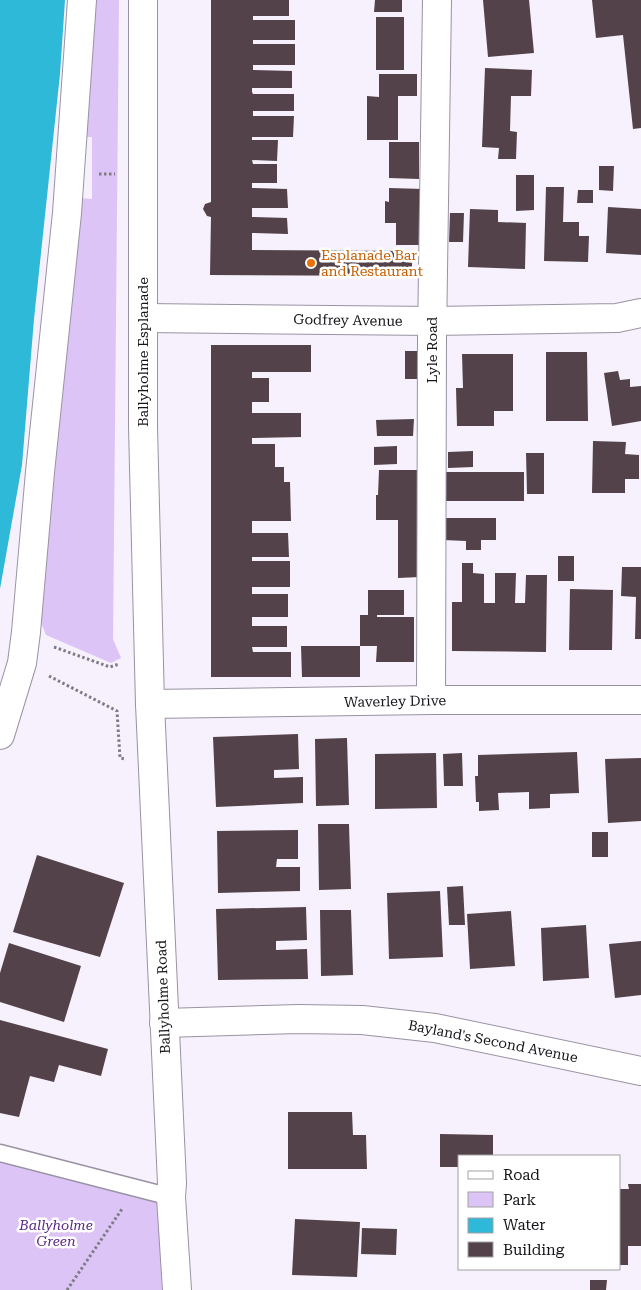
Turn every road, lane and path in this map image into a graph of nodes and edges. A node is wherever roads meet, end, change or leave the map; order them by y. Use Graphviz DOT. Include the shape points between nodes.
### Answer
graph roads {
  1 [pos="82,0"];
  2 [pos="143,0"];
  3 [pos="437,0"];
  4 [pos="641,313"];
  5 [pos="144,318"];
  6 [pos="432,321"];
  7 [pos="26,632"];
  8 [pos="22,662"];
  9 [pos="110,667"];
  10 [pos="431,700"];
  11 [pos="641,700"];
  12 [pos="150,704"];
  13 [pos="0,735"];
  14 [pos="153,761"];
  15 [pos="164,1023"];
  16 [pos="641,1071"];
  17 [pos="0,1153"];
  18 [pos="136,1188"];
  19 [pos="171,1197"];
  20 [pos="67,1290"];
  21 [pos="178,1290"];
  1 -- 7 [label="street" via="67,213"];
  2 -- 5 [label="street, Ballyholme Esplanade"];
  3 -- 6 [label="street, Lyle Road"];
  4 -- 6 [label="street, Godfrey Avenue" via="617,318"];
  5 -- 6 [label="street, Godfrey Avenue"];
  5 -- 12 [label="street, Ballyholme Esplanade" via="143,427"];
  6 -- 10 [label="street, Lyle Road"];
  7 -- 8 [label="street"];
  7 -- 9 [label="path" via="49,646"];
  8 -- 13 [label="street"];
  8 -- 14 [label="path" via="117,711 120,758"];
  10 -- 11 [label="street, Waverley Drive"];
  10 -- 12 [label="street, Waverley Drive"];
  12 -- 14 [label="street, Ballyholme Road"];
  14 -- 15 [label="street, Ballyholme Road"];
  15 -- 16 [label="street, Bayland's Second Avenue" via="371,1021 435,1028"];
  15 -- 19 [label="street, Ballyholme Road"];
  17 -- 18 [label="lane"];
  18 -- 19 [label="lane"];
  18 -- 20 [label="path"];
  19 -- 21 [label="street, Ballyholme Road"];
}
